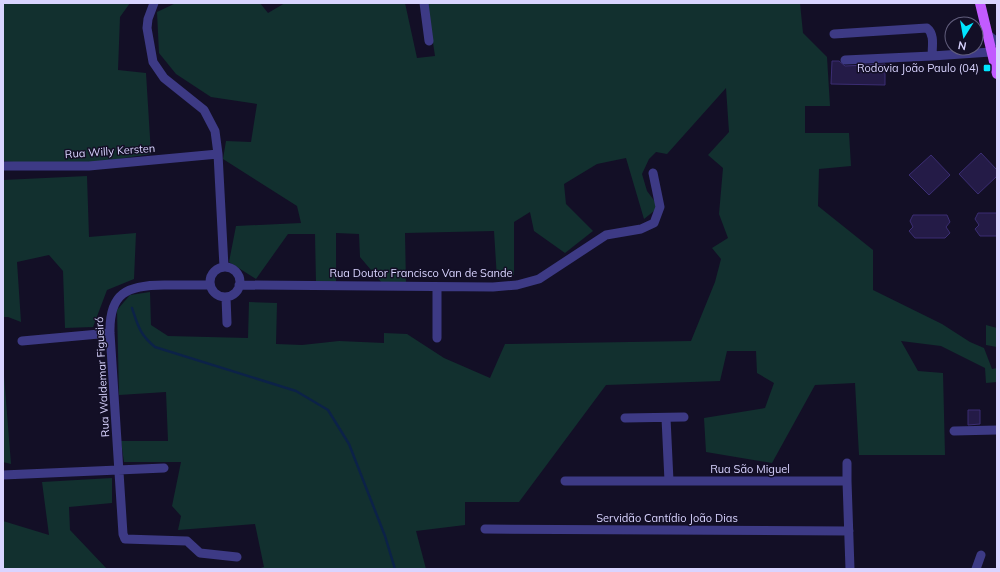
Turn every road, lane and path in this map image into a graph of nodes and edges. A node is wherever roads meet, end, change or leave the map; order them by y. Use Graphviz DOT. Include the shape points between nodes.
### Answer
graph roads {
  1 [pos="154,3"];
  2 [pos="424,3"];
  3 [pos="980,3"];
  4 [pos="834,34"];
  5 [pos="988,35"];
  6 [pos="430,41"];
  7 [pos="997,42"];
  8 [pos="991,52"];
  9 [pos="932,56"];
  10 [pos="845,60"];
  11 [pos="997,74"];
  12 [pos="218,154"];
  13 [pos="3,166"];
  14 [pos="653,173"];
  15 [pos="224,267"];
  16 [pos="210,285"];
  17 [pos="239,285"];
  18 [pos="437,287"];
  19 [pos="226,297"];
  20 [pos="227,323"];
  21 [pos="110,333"];
  22 [pos="437,338"];
  23 [pos="22,341"];
  24 [pos="684,417"];
  25 [pos="625,418"];
  26 [pos="666,418"];
  27 [pos="997,430"];
  28 [pos="954,431"];
  29 [pos="847,463"];
  30 [pos="164,468"];
  31 [pos="119,470"];
  32 [pos="3,475"];
  33 [pos="565,481"];
  34 [pos="669,481"];
  35 [pos="847,482"];
  36 [pos="485,528"];
  37 [pos="848,531"];
  38 [pos="981,555"];
  39 [pos="237,557"];
  40 [pos="850,569"];
  41 [pos="976,569"];
  1 -- 12 [label="street" via="147,28 153,62 164,78 209,116 215,132"];
  2 -- 6 [label="street"];
  3 -- 5 [label="main road"];
  4 -- 9 [label="street" via="927,28 932,36"];
  5 -- 7 [label="street"];
  5 -- 8 [label="main road"];
  8 -- 9 [label="street"];
  8 -- 11 [label="main road"];
  9 -- 10 [label="street"];
  12 -- 13 [label="street, Rua Willy Kersten" via="89,166"];
  12 -- 15 [label="street"];
  14 -- 18 [label="street, Rua Doutor Francisco Van de Sande" via="660,207 657,218 649,226 606,235 548,274 528,283 506,287"];
  15 -- 16 [label="street" via="215,271"];
  15 -- 17 [label="street" via="236,272"];
  16 -- 19 [label="street" via="217,295"];
  16 -- 21 [label="street, Rua Waldemar Figueiró" via="142,285 127,290 120,295 112,308"];
  17 -- 18 [label="street, Rua Doutor Francisco Van de Sande"];
  17 -- 19 [label="street" via="235,293"];
  18 -- 22 [label="street"];
  19 -- 20 [label="street"];
  21 -- 23 [label="street"];
  21 -- 31 [label="street, Rua Waldemar Figueiró"];
  24 -- 26 [label="street"];
  25 -- 26 [label="street"];
  26 -- 34 [label="street"];
  27 -- 28 [label="street"];
  29 -- 35 [label="street"];
  30 -- 31 [label="street"];
  31 -- 32 [label="street"];
  31 -- 39 [label="street, Rua Waldemar Figueiró" via="125,539 187,540 200,552"];
  33 -- 34 [label="street, Rua São Miguel"];
  34 -- 35 [label="street, Rua São Miguel"];
  35 -- 37 [label="street"];
  36 -- 37 [label="street, Servidão Cantídio João Dias"];
  37 -- 40 [label="street"];
  38 -- 41 [label="street"];
}
